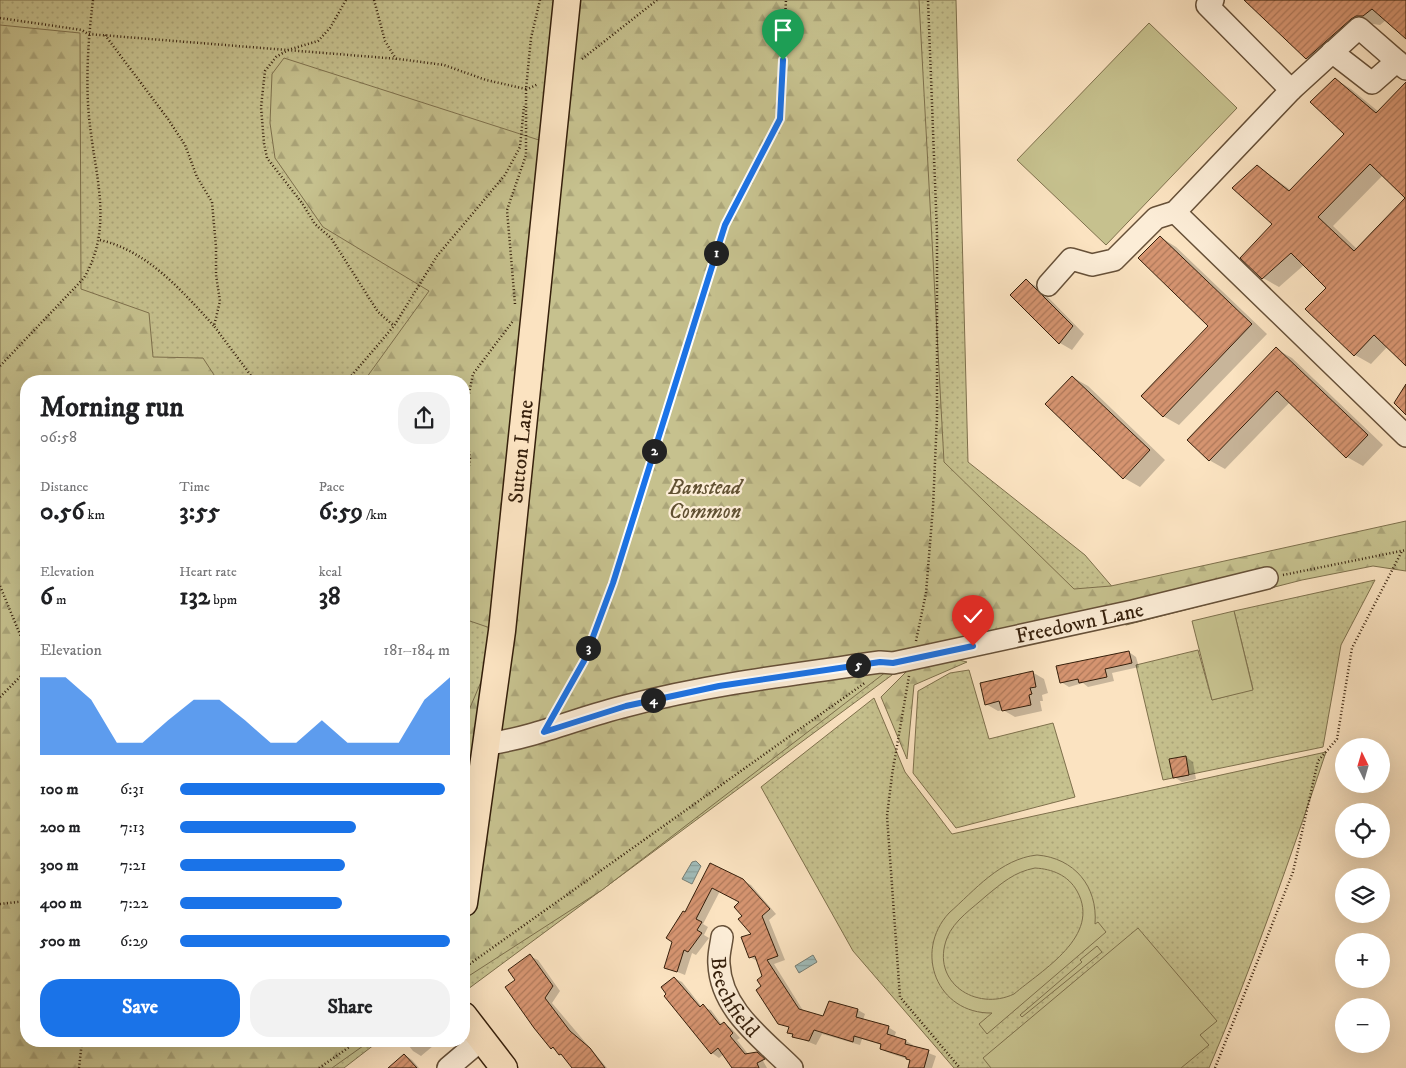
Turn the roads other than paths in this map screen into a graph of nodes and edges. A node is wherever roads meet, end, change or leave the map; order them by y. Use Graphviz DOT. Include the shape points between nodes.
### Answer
graph roads {
  1 [pos="567,0"];
  2 [pos="1212,0"];
  3 [pos="1332,52"];
  4 [pos="1401,65"];
  5 [pos="1291,90"];
  6 [pos="1175,212"];
  7 [pos="1048,285"];
  8 [pos="1406,436"];
  9 [pos="1266,578"];
  10 [pos="488,744"];
  11 [pos="470,863"];
  12 [pos="722,937"];
  13 [pos="470,1025"];
  14 [pos="480,1040"];
  15 [pos="448,1068"];
  16 [pos="504,1068"];
  17 [pos="792,1068"];
  1 -- 10 [label="main road, Sutton Lane"];
  2 -- 5 [label="street" via="1207,5"];
  3 -- 4 [label="street" via="1372,83"];
  3 -- 4 [label="street" via="1359,28"];
  3 -- 5 [label="street"];
  5 -- 6 [label="street"];
  6 -- 7 [label="street" via="1156,218 1114,260 1092,265 1071,259"];
  6 -- 8 [label="street"];
  9 -- 10 [label="street, Freedown Lane" via="912,659 719,686 626,706 516,740"];
  10 -- 11 [label="main road, Sutton Lane"];
  12 -- 17 [label="street, Beechfield" via="719,966 733,1004 751,1031"];
  13 -- 14 [label="main road"];
  14 -- 15 [label="street"];
  14 -- 16 [label="main road"];
}
